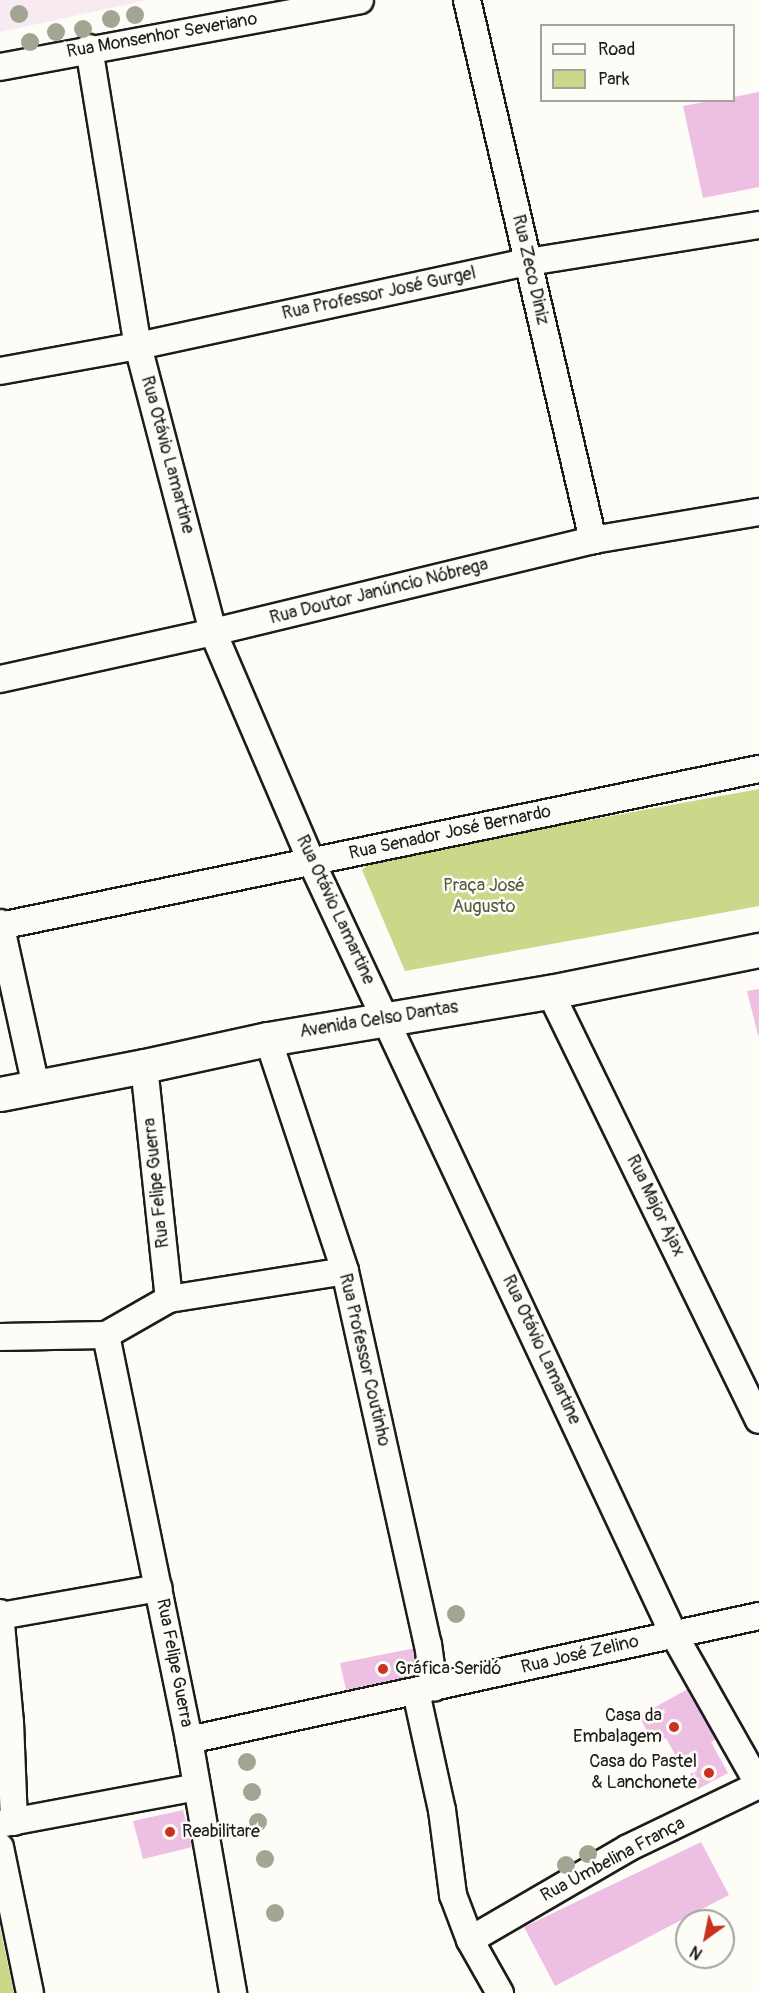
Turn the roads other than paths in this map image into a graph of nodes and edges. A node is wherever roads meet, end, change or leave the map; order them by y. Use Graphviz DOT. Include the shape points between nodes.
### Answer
graph roads {
  1 [pos="360,0"];
  2 [pos="467,0"];
  3 [pos="89,48"];
  4 [pos="0,67"];
  5 [pos="759,225"];
  6 [pos="528,262"];
  7 [pos="138,346"];
  8 [pos="0,371"];
  9 [pos="759,512"];
  10 [pos="593,540"];
  11 [pos="213,632"];
  12 [pos="0,679"];
  13 [pos="759,769"];
  14 [pos="311,861"];
  15 [pos="0,925"];
  16 [pos="759,950"];
  17 [pos="550,992"];
  18 [pos="386,1018"];
  19 [pos="268,1039"];
  20 [pos="144,1066"];
  21 [pos="36,1087"];
  22 [pos="0,1094"];
  23 [pos="345,1271"];
  24 [pos="169,1299"];
  25 [pos="106,1335"];
  26 [pos="0,1337"];
  27 [pos="759,1420"];
  28 [pos="159,1588"];
  29 [pos="0,1615"];
  30 [pos="759,1616"];
  31 [pos="673,1633"];
  32 [pos="425,1690"];
  33 [pos="189,1740"];
  34 [pos="759,1785"];
  35 [pos="197,1787"];
  36 [pos="7,1823"];
  37 [pos="0,1847"];
  38 [pos="470,1940"];
  39 [pos="30,1993"];
  40 [pos="233,1993"];
  41 [pos="500,1993"];
  1 -- 3 [label="street, Rua Monsenhor Severiano"];
  2 -- 6 [label="street, Rua Zeco Diniz"];
  3 -- 4 [label="street, Rua Monsenhor Severiano"];
  3 -- 7 [label="street, Rua Otávio Lamartine"];
  5 -- 6 [label="street, Rua Professor José Gurgel"];
  6 -- 7 [label="street, Rua Professor José Gurgel"];
  6 -- 10 [label="street, Rua Zeco Diniz"];
  7 -- 8 [label="street, Rua Professor José Gurgel"];
  7 -- 11 [label="street, Rua Otávio Lamartine"];
  9 -- 10 [label="street, Rua Doutor Janúncio Nóbrega"];
  10 -- 11 [label="street, Rua Doutor Janúncio Nóbrega"];
  11 -- 12 [label="street, Rua Doutor Janúncio Nóbrega"];
  11 -- 14 [label="street, Rua Otávio Lamartine"];
  13 -- 14 [label="street, Rua Senador José Bernardo"];
  14 -- 15 [label="street, Rua Senador José Bernardo"];
  14 -- 18 [label="street, Rua Otávio Lamartine"];
  15 -- 21 [label="street"];
  16 -- 17 [label="main road, Avenida Celso Dantas"];
  17 -- 18 [label="main road, Avenida Celso Dantas"];
  17 -- 27 [label="street, Rua Major Ajax"];
  18 -- 19 [label="main road, Avenida Celso Dantas"];
  18 -- 31 [label="street, Rua Otávio Lamartine"];
  19 -- 20 [label="main road, Avenida Celso Dantas"];
  19 -- 23 [label="street, Rua Professor Coutinho"];
  20 -- 21 [label="main road, Avenida Celso Dantas"];
  20 -- 24 [label="street, Rua Felipe Guerra"];
  21 -- 22 [label="main road, Avenida Celso Dantas"];
  23 -- 24 [label="street"];
  23 -- 32 [label="street, Rua Professor Coutinho" via="428,1644"];
  24 -- 25 [label="street"];
  25 -- 26 [label="street"];
  25 -- 28 [label="street, Rua Felipe Guerra"];
  28 -- 29 [label="street"];
  28 -- 33 [label="street, Rua Felipe Guerra"];
  29 -- 36 [label="street" via="10,1722"];
  30 -- 31 [label="street, Rua José Zelino"];
  31 -- 32 [label="street, Rua José Zelino"];
  31 -- 34 [label="street, Rua Otávio Lamartine"];
  32 -- 33 [label="street, Rua José Zelino"];
  32 -- 38 [label="street, Rua Professor Coutinho" via="453,1895"];
  33 -- 35 [label="street, Rua Felipe Guerra"];
  34 -- 38 [label="street, Rua Umbelina França" via="628,1848"];
  35 -- 36 [label="street"];
  35 -- 40 [label="street, Rua Felipe Guerra"];
  37 -- 39 [label="street"];
  38 -- 41 [label="street, Rua Professor Coutinho"];
}
